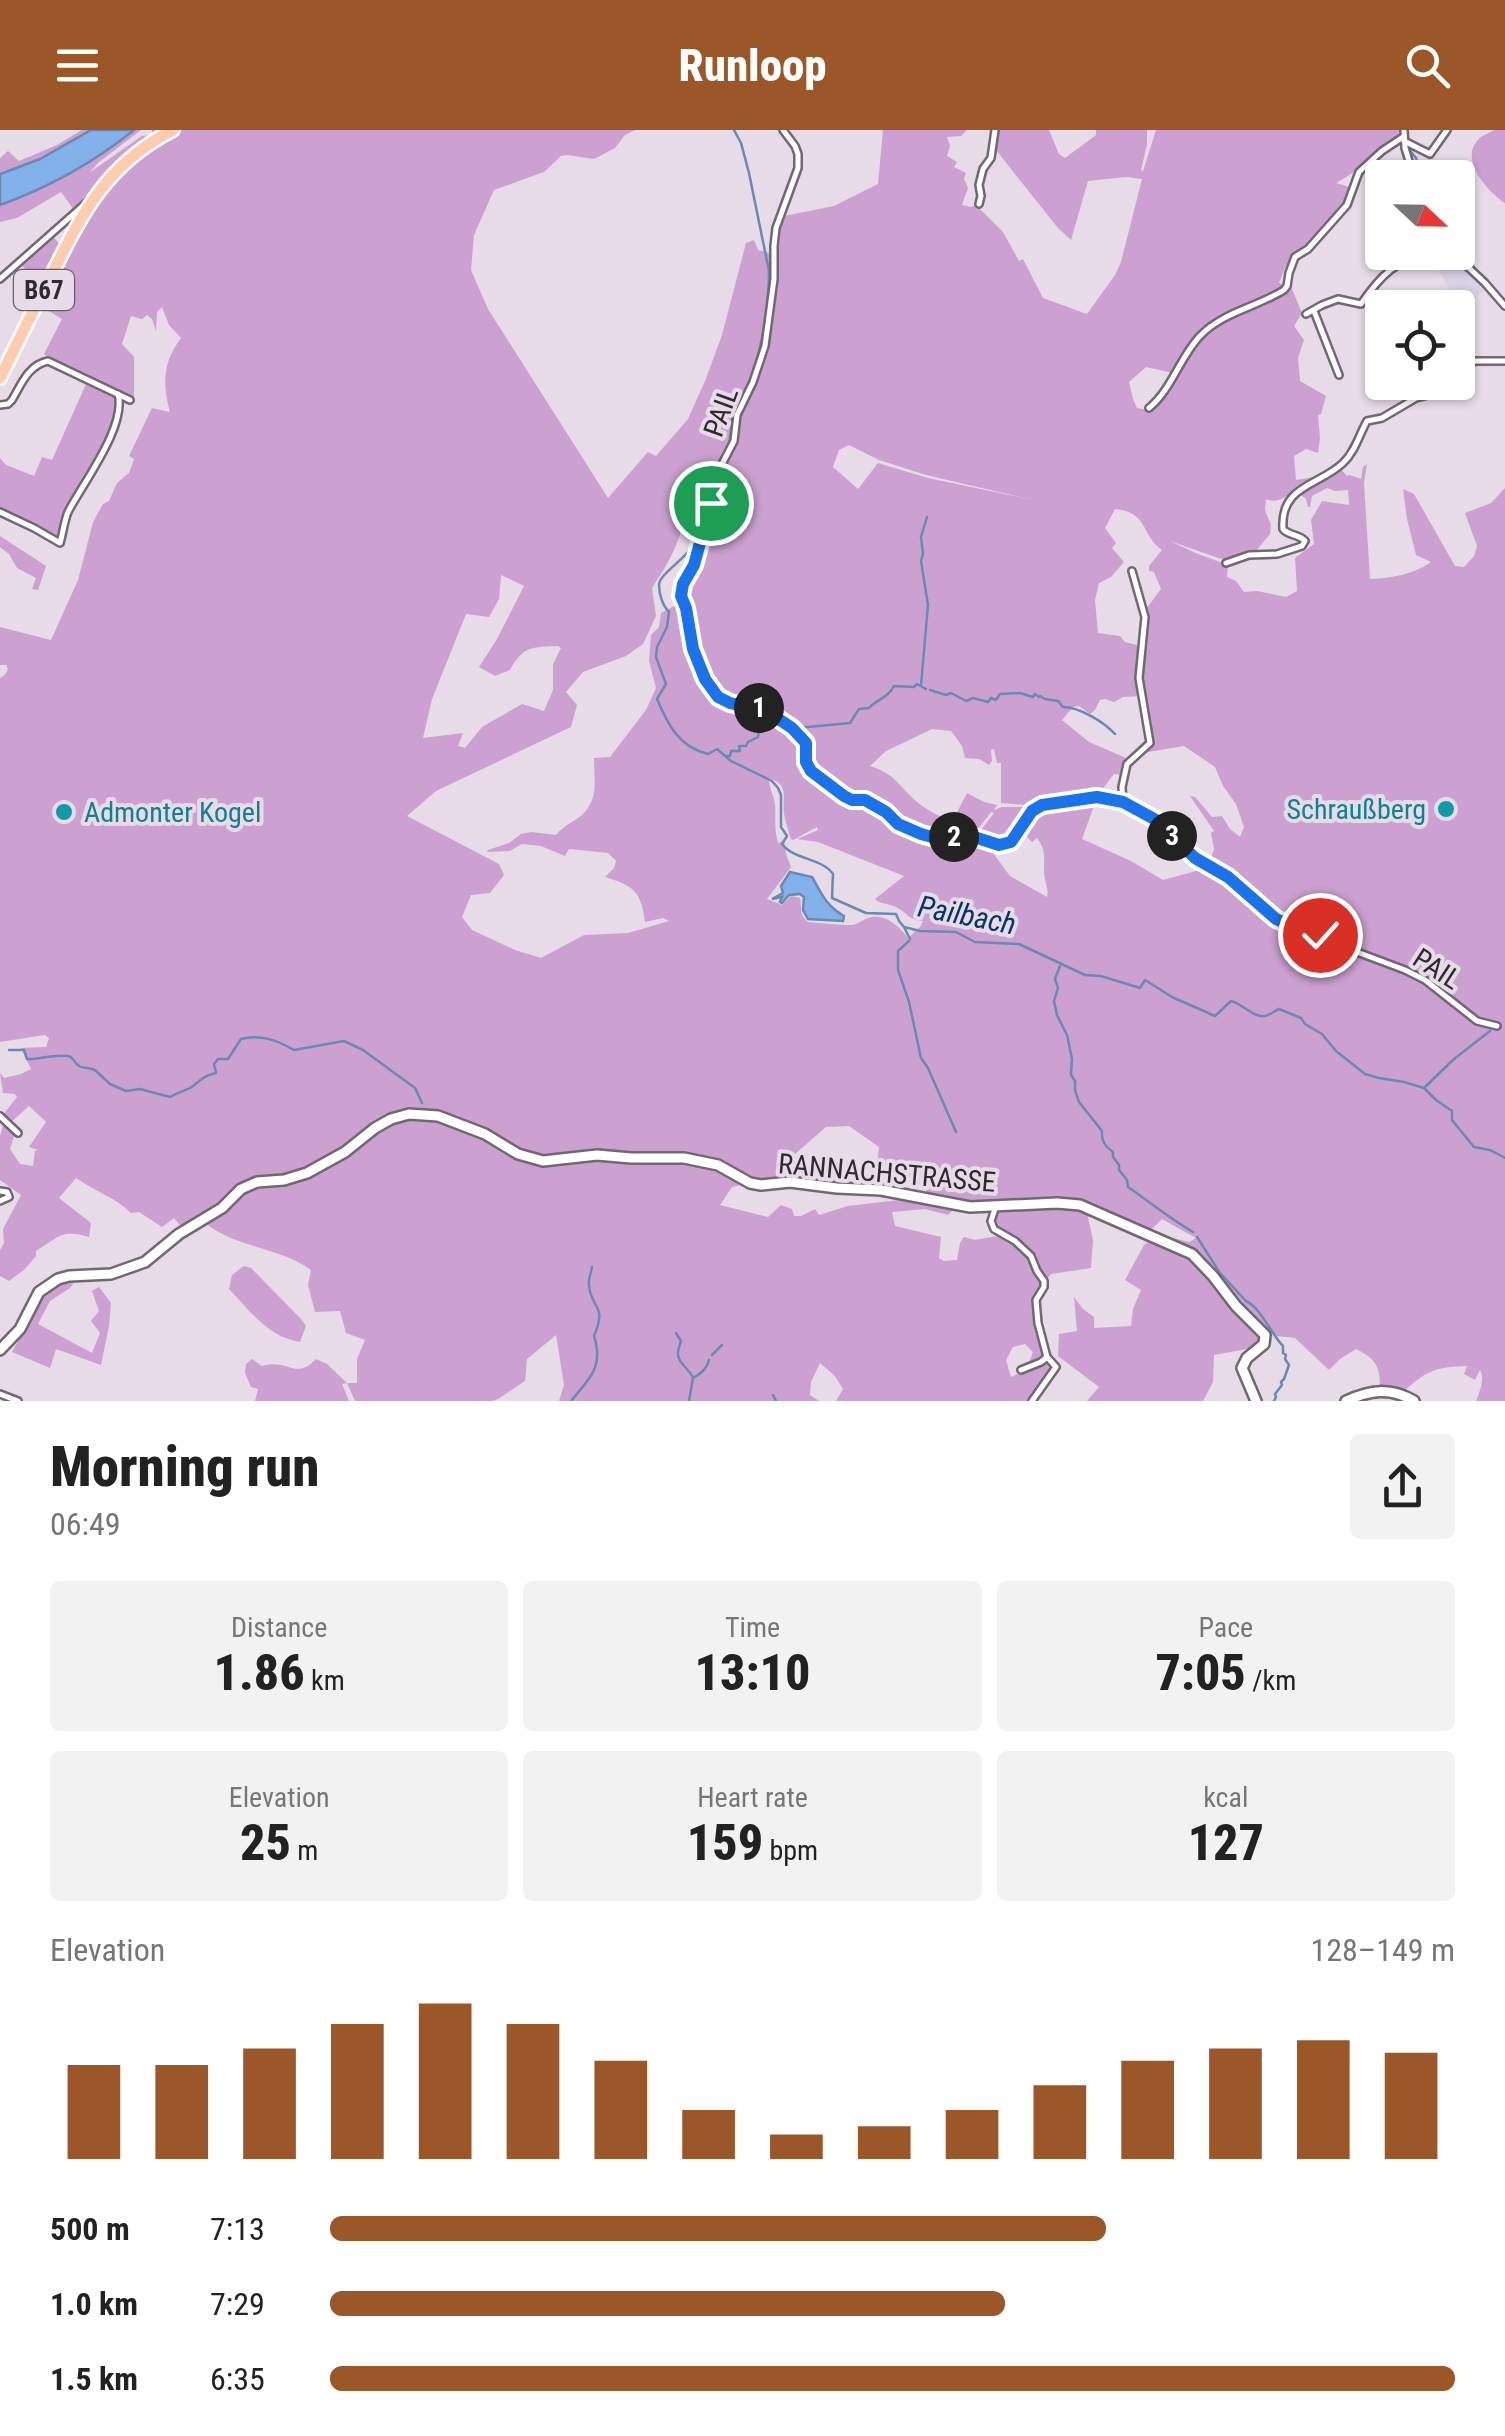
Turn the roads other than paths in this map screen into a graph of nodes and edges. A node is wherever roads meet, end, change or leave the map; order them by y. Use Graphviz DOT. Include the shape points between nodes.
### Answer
graph roads {
  1 [pos="173,130"];
  2 [pos="783,130"];
  3 [pos="995,130"];
  4 [pos="1447,130"];
  5 [pos="1404,136"];
  6 [pos="89,202"];
  7 [pos="979,204"];
  8 [pos="1391,270"];
  9 [pos="1471,270"];
  10 [pos="0,279"];
  11 [pos="1505,306"];
  12 [pos="1314,310"];
  13 [pos="1306,314"];
  14 [pos="1475,361"];
  15 [pos="1505,361"];
  16 [pos="1339,375"];
  17 [pos="0,378"];
  18 [pos="118,394"];
  19 [pos="130,400"];
  20 [pos="1413,400"];
  21 [pos="0,405"];
  22 [pos="1150,408"];
  23 [pos="0,512"];
  24 [pos="1226,562"];
  25 [pos="1132,571"];
  26 [pos="1123,802"];
  27 [pos="1156,820"];
  28 [pos="1188,828"];
  29 [pos="1497,1026"];
  30 [pos="0,1116"];
  31 [pos="18,1133"];
  32 [pos="0,1192"];
  33 [pos="0,1200"];
  34 [pos="996,1206"];
  35 [pos="0,1350"];
  36 [pos="1047,1356"];
  37 [pos="1021,1370"];
  38 [pos="0,1386"];
  39 [pos="1,1394"];
  40 [pos="18,1401"];
  41 [pos="1032,1401"];
  42 [pos="1256,1401"];
  43 [pos="1346,1401"];
  44 [pos="1414,1401"];
  1 -- 6 [label="main road, B67" via="131,156"];
  2 -- 26 [label="street, PAIL" via="795,146 798,168 776,228 765,346 682,590 693,649 709,688 792,728 806,743 811,771 844,796 865,800 932,838 971,836 1006,844 1042,805 1097,797"];
  3 -- 7 [label="street"];
  4 -- 5 [label="street" via="1430,154"];
  5 -- 22 [label="street" via="1360,172 1347,206 1295,257 1288,286 1209,328"];
  6 -- 10 [label="street"];
  6 -- 17 [label="main road, B67"];
  8 -- 12 [label="street" via="1361,304 1338,300"];
  9 -- 11 [label="street"];
  12 -- 13 [label="street"];
  12 -- 16 [label="street"];
  14 -- 15 [label="street"];
  18 -- 19 [label="street"];
  18 -- 21 [label="street" via="45,361 29,372 10,403"];
  18 -- 23 [label="street" via="116,420 69,511 60,543"];
  20 -- 24 [label="street" via="1367,421 1348,459 1292,496 1283,529 1303,538 1302,546"];
  25 -- 26 [label="street" via="1145,617 1139,678 1150,743 1127,764"];
  26 -- 27 [label="street, PAIL"];
  27 -- 28 [label="street, PAIL"];
  27 -- 29 [label="street, PAIL" via="1276,919 1405,970 1477,1021"];
  30 -- 31 [label="street"];
  32 -- 33 [label="street" via="9,1197"];
  34 -- 35 [label="street, RANNACHSTRASSE" via="797,1182 760,1185 684,1158 543,1161 438,1116 404,1115 308,1173 241,1189 146,1262 111,1274 58,1279 39,1292"];
  34 -- 36 [label="street" via="994,1229 1032,1256 1044,1281 1036,1304"];
  34 -- 42 [label="street, RANNACHSTRASSE" via="1080,1205 1192,1254 1265,1335 1242,1368"];
  36 -- 37 [label="street"];
  36 -- 41 [label="street" via="1056,1367"];
  38 -- 39 [label="street"];
  39 -- 40 [label="street"];
  43 -- 44 [label="street" via="1371,1391"];
}
